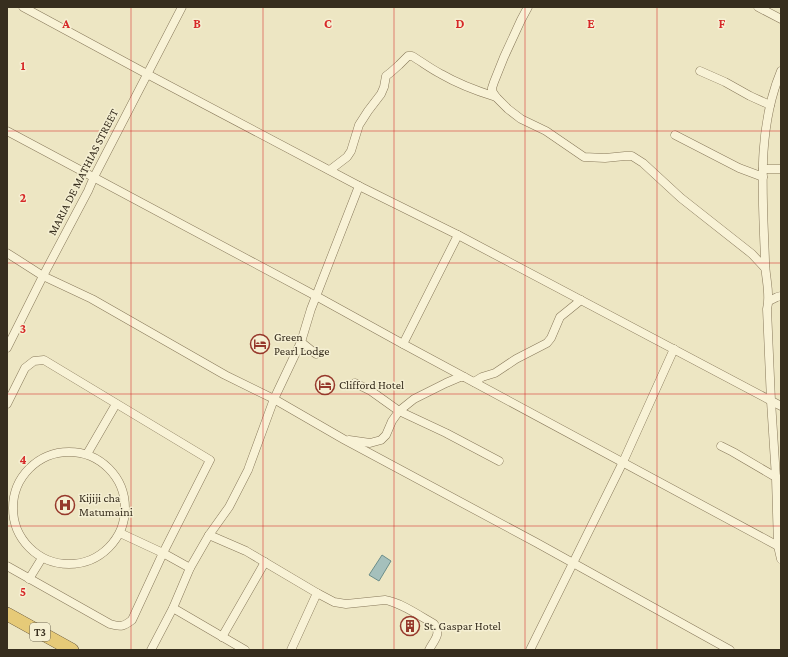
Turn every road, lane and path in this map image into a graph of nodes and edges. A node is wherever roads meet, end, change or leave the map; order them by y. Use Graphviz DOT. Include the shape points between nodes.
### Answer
graph roads {
  1 [pos="23,7"];
  2 [pos="182,7"];
  3 [pos="528,7"];
  4 [pos="758,7"];
  5 [pos="781,19"];
  6 [pos="700,71"];
  7 [pos="781,71"];
  8 [pos="147,74"];
  9 [pos="496,97"];
  10 [pos="770,105"];
  11 [pos="7,131"];
  12 [pos="675,135"];
  13 [pos="781,169"];
  14 [pos="330,170"];
  15 [pos="763,173"];
  16 [pos="94,177"];
  17 [pos="358,186"];
  18 [pos="458,235"];
  19 [pos="7,253"];
  20 [pos="765,268"];
  21 [pos="42,276"];
  22 [pos="316,296"];
  23 [pos="781,296"];
  24 [pos="581,300"];
  25 [pos="769,302"];
  26 [pos="301,342"];
  27 [pos="403,344"];
  28 [pos="8,345"];
  29 [pos="674,350"];
  30 [pos="316,354"];
  31 [pos="464,376"];
  32 [pos="474,382"];
  33 [pos="356,383"];
  34 [pos="274,399"];
  35 [pos="772,401"];
  36 [pos="7,404"];
  37 [pos="116,404"];
  38 [pos="781,406"];
  39 [pos="399,411"];
  40 [pos="345,440"];
  41 [pos="721,446"];
  42 [pos="88,454"];
  43 [pos="498,461"];
  44 [pos="623,462"];
  45 [pos="779,479"];
  46 [pos="120,533"];
  47 [pos="209,535"];
  48 [pos="780,552"];
  49 [pos="164,553"];
  50 [pos="42,558"];
  51 [pos="781,559"];
  52 [pos="265,562"];
  53 [pos="574,563"];
  54 [pos="7,566"];
  55 [pos="190,568"];
  56 [pos="30,579"];
  57 [pos="317,593"];
  58 [pos="172,608"];
  59 [pos="7,614"];
  60 [pos="222,637"];
  61 [pos="72,650"];
  62 [pos="150,650"];
  63 [pos="245,650"];
  64 [pos="290,650"];
  65 [pos="429,650"];
  66 [pos="530,650"];
  67 [pos="730,650"];
  1 -- 8 [label="street"];
  2 -- 8 [label="street, MARIA DE MATHIAS STREET"];
  3 -- 9 [label="street" via="494,82 492,91"];
  4 -- 5 [label="street"];
  6 -- 10 [label="street"];
  7 -- 10 [label="street"];
  8 -- 14 [label="street"];
  8 -- 16 [label="street, MARIA DE MATHIAS STREET"];
  9 -- 14 [label="street" via="458,83 408,56 386,76 381,94 359,125 351,151"];
  9 -- 20 [label="street" via="521,119 546,131 584,157 632,156 752,254"];
  10 -- 15 [label="street" via="765,128"];
  11 -- 16 [label="street"];
  12 -- 15 [label="street" via="729,164"];
  13 -- 15 [label="street"];
  14 -- 17 [label="street"];
  15 -- 20 [label="street"];
  16 -- 21 [label="street, MARIA DE MATHIAS STREET"];
  16 -- 22 [label="street"];
  17 -- 18 [label="street"];
  17 -- 22 [label="street"];
  18 -- 24 [label="street"];
  18 -- 27 [label="street"];
  19 -- 21 [label="street"];
  20 -- 25 [label="street"];
  21 -- 28 [label="street, MARIA DE MATHIAS STREET"];
  21 -- 34 [label="street" via="87,296 225,375"];
  22 -- 26 [label="street"];
  22 -- 27 [label="street"];
  23 -- 25 [label="street"];
  24 -- 29 [label="street"];
  24 -- 32 [label="street" via="560,317 547,343"];
  25 -- 35 [label="street"];
  26 -- 30 [label="street"];
  26 -- 34 [label="street"];
  27 -- 31 [label="street"];
  29 -- 35 [label="street"];
  29 -- 44 [label="street"];
  31 -- 32 [label="street"];
  31 -- 39 [label="street" via="420,395"];
  32 -- 44 [label="street"];
  33 -- 39 [label="street"];
  34 -- 40 [label="street"];
  34 -- 47 [label="street" via="248,470 230,506"];
  35 -- 38 [label="street"];
  35 -- 45 [label="street"];
  36 -- 37 [label="street" via="26,368 34,361 44,360"];
  37 -- 42 [label="street"];
  37 -- 49 [label="street" via="210,460"];
  39 -- 40 [label="street" via="381,440 370,443"];
  39 -- 43 [label="street"];
  40 -- 53 [label="street"];
  41 -- 45 [label="street"];
  42 -- 46 [label="street" via="104,463 117,478 125,496 126,515"];
  42 -- 50 [label="street" via="57,452 43,457 21,478 15,492 14,522 20,536"];
  44 -- 48 [label="street"];
  44 -- 53 [label="street"];
  45 -- 48 [label="street"];
  46 -- 49 [label="street"];
  46 -- 50 [label="street" via="104,553 80,564 54,563"];
  47 -- 52 [label="street"];
  47 -- 55 [label="street"];
  48 -- 51 [label="street"];
  49 -- 55 [label="street"];
  49 -- 56 [label="street" via="132,620 119,627"];
  50 -- 56 [label="street"];
  52 -- 57 [label="street"];
  52 -- 60 [label="street"];
  53 -- 66 [label="street"];
  53 -- 67 [label="street"];
  54 -- 56 [label="street"];
  55 -- 58 [label="street"];
  57 -- 64 [label="street"];
  57 -- 65 [label="street" via="334,602 346,604 384,600 398,604 434,624 438,629"];
  58 -- 60 [label="street"];
  58 -- 62 [label="street"];
  59 -- 61 [label="highway, T3"];
  60 -- 63 [label="street"];
}
